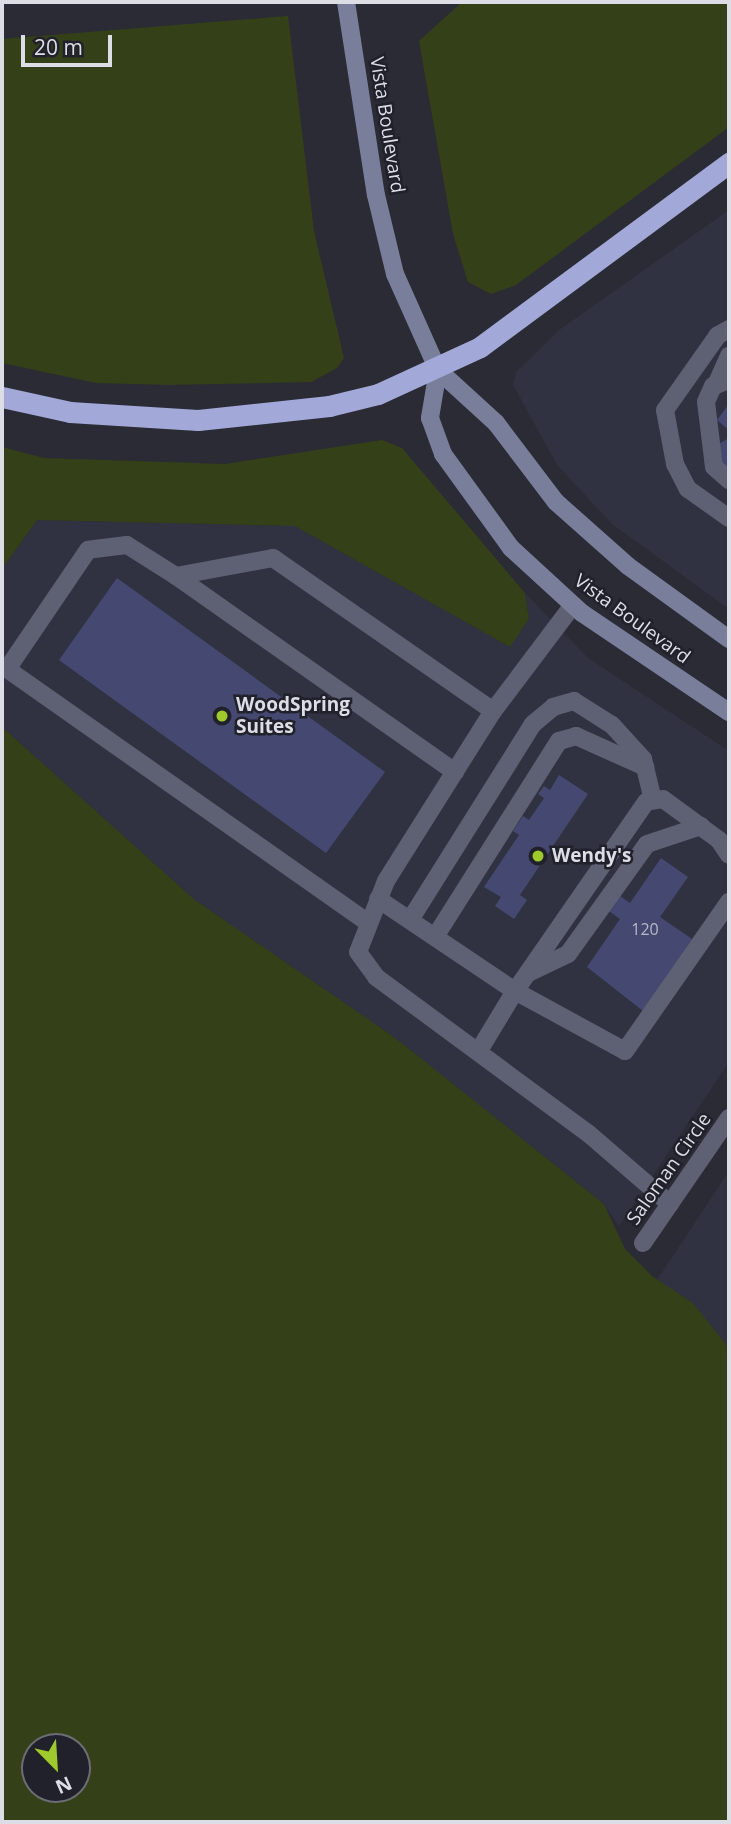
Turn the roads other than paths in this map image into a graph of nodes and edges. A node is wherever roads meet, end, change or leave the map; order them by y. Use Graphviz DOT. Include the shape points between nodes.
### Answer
graph roads {
  1 [pos="346,2"];
  2 [pos="729,163"];
  3 [pos="729,328"];
  4 [pos="729,356"];
  5 [pos="438,370"];
  6 [pos="722,382"];
  7 [pos="2,397"];
  8 [pos="729,480"];
  9 [pos="729,518"];
  10 [pos="176,576"];
  11 [pos="573,605"];
  12 [pos="729,639"];
  13 [pos="493,711"];
  14 [pos="729,712"];
  15 [pos="645,767"];
  16 [pos="455,772"];
  17 [pos="653,800"];
  18 [pos="701,826"];
  19 [pos="729,855"];
  20 [pos="379,899"];
  21 [pos="729,902"];
  22 [pos="410,920"];
  23 [pos="369,923"];
  24 [pos="435,937"];
  25 [pos="527,974"];
  26 [pos="515,992"];
  27 [pos="478,1052"];
  28 [pos="729,1118"];
  29 [pos="670,1204"];
  30 [pos="643,1243"];
  1 -- 5 [label="main road, Vista Boulevard" via="395,274"];
  2 -- 5 [label="highway" via="489,341"];
  3 -- 9 [label="street" via="718,335 665,410 675,464 688,489"];
  4 -- 6 [label="street"];
  5 -- 7 [label="highway" via="329,406 198,420 84,414"];
  5 -- 11 [label="main road, Vista Boulevard" via="430,418 443,454 511,548"];
  5 -- 12 [label="main road, Vista Boulevard" via="496,423 556,502 628,566"];
  6 -- 8 [label="street" via="706,402 714,467"];
  10 -- 13 [label="street" via="273,558"];
  10 -- 16 [label="street"];
  10 -- 23 [label="street" via="127,545 88,550 7,668"];
  11 -- 13 [label="street"];
  11 -- 14 [label="main road, Vista Boulevard"];
  13 -- 16 [label="street"];
  15 -- 17 [label="street"];
  15 -- 22 [label="street" via="612,725 574,701 553,707 533,724"];
  15 -- 24 [label="street" via="576,736 559,741"];
  16 -- 20 [label="street"];
  17 -- 18 [label="street" via="663,799"];
  17 -- 25 [label="street" via="646,802"];
  18 -- 19 [label="street"];
  18 -- 25 [label="street" via="646,844 568,954"];
  20 -- 22 [label="street"];
  20 -- 23 [label="street"];
  21 -- 26 [label="street" via="625,1051"];
  22 -- 24 [label="street"];
  23 -- 27 [label="street" via="358,952 376,977"];
  24 -- 26 [label="street"];
  25 -- 26 [label="street"];
  26 -- 27 [label="street"];
  27 -- 29 [label="street" via="589,1134"];
  28 -- 29 [label="street, Saloman Circle"];
  29 -- 30 [label="street, Saloman Circle"];
}
